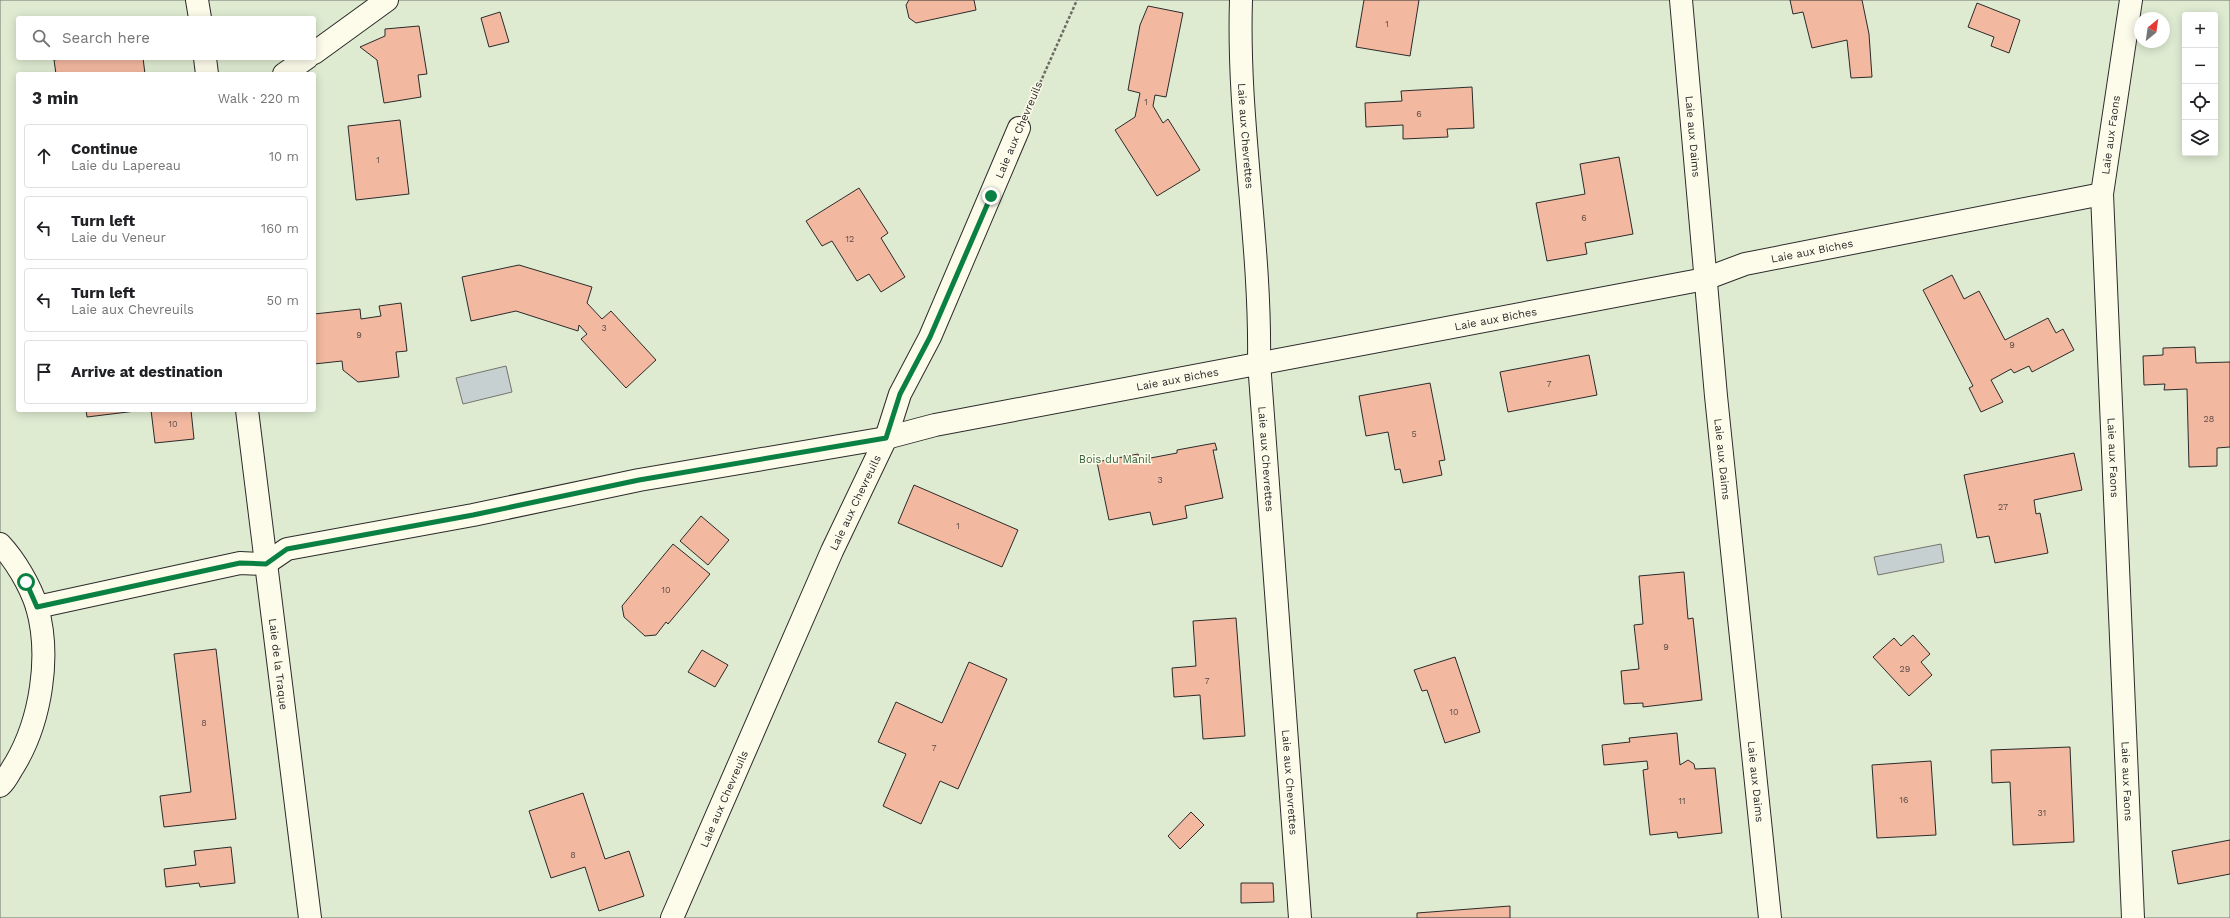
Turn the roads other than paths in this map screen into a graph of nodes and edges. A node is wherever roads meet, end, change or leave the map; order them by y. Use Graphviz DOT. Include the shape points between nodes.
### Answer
graph roads {
  1 [pos="197,0"];
  2 [pos="386,0"];
  3 [pos="1241,0"];
  4 [pos="1681,0"];
  5 [pos="2131,0"];
  6 [pos="200,16"];
  7 [pos="316,52"];
  8 [pos="205,60"];
  9 [pos="304,60"];
  10 [pos="207,72"];
  11 [pos="287,72"];
  12 [pos="1019,128"];
  13 [pos="2102,194"];
  14 [pos="1705,279"];
  15 [pos="1259,362"];
  16 [pos="247,412"];
  17 [pos="886,438"];
  18 [pos="0,544"];
  19 [pos="266,564"];
  20 [pos="37,607"];
  21 [pos="0,786"];
  22 [pos="310,918"];
  23 [pos="672,918"];
  24 [pos="1300,918"];
  25 [pos="1770,918"];
  26 [pos="2133,918"];
  1 -- 6 [label="street"];
  2 -- 7 [label="street"];
  3 -- 15 [label="street, Laie aux Chevrettes" via="1242,85 1260,313"];
  4 -- 14 [label="street, Laie aux Daims"];
  5 -- 13 [label="street, Laie aux Faons"];
  8 -- 10 [label="street"];
  9 -- 11 [label="street"];
  12 -- 17 [label="street, Laie aux Chevreuils" via="930,337 900,394"];
  13 -- 14 [label="street, Laie aux Biches" via="1745,264"];
  13 -- 26 [label="street, Laie aux Faons"];
  14 -- 15 [label="street, Laie aux Biches" via="1345,349"];
  14 -- 25 [label="street, Laie aux Daims"];
  15 -- 17 [label="street, Laie aux Biches" via="935,425"];
  15 -- 24 [label="street, Laie aux Chevrettes"];
  16 -- 19 [label="street, Laie de la Traque"];
  17 -- 19 [label="street, Laie aux Biches" via="639,480 473,515 287,549"];
  17 -- 23 [label="street, Laie aux Chevreuils" via="832,551"];
  18 -- 20 [label="street" via="10,554"];
  19 -- 20 [label="street" via="240,563"];
  19 -- 22 [label="street, Laie de la Traque"];
  20 -- 21 [label="street" via="42,649 39,701 22,752"];
}
